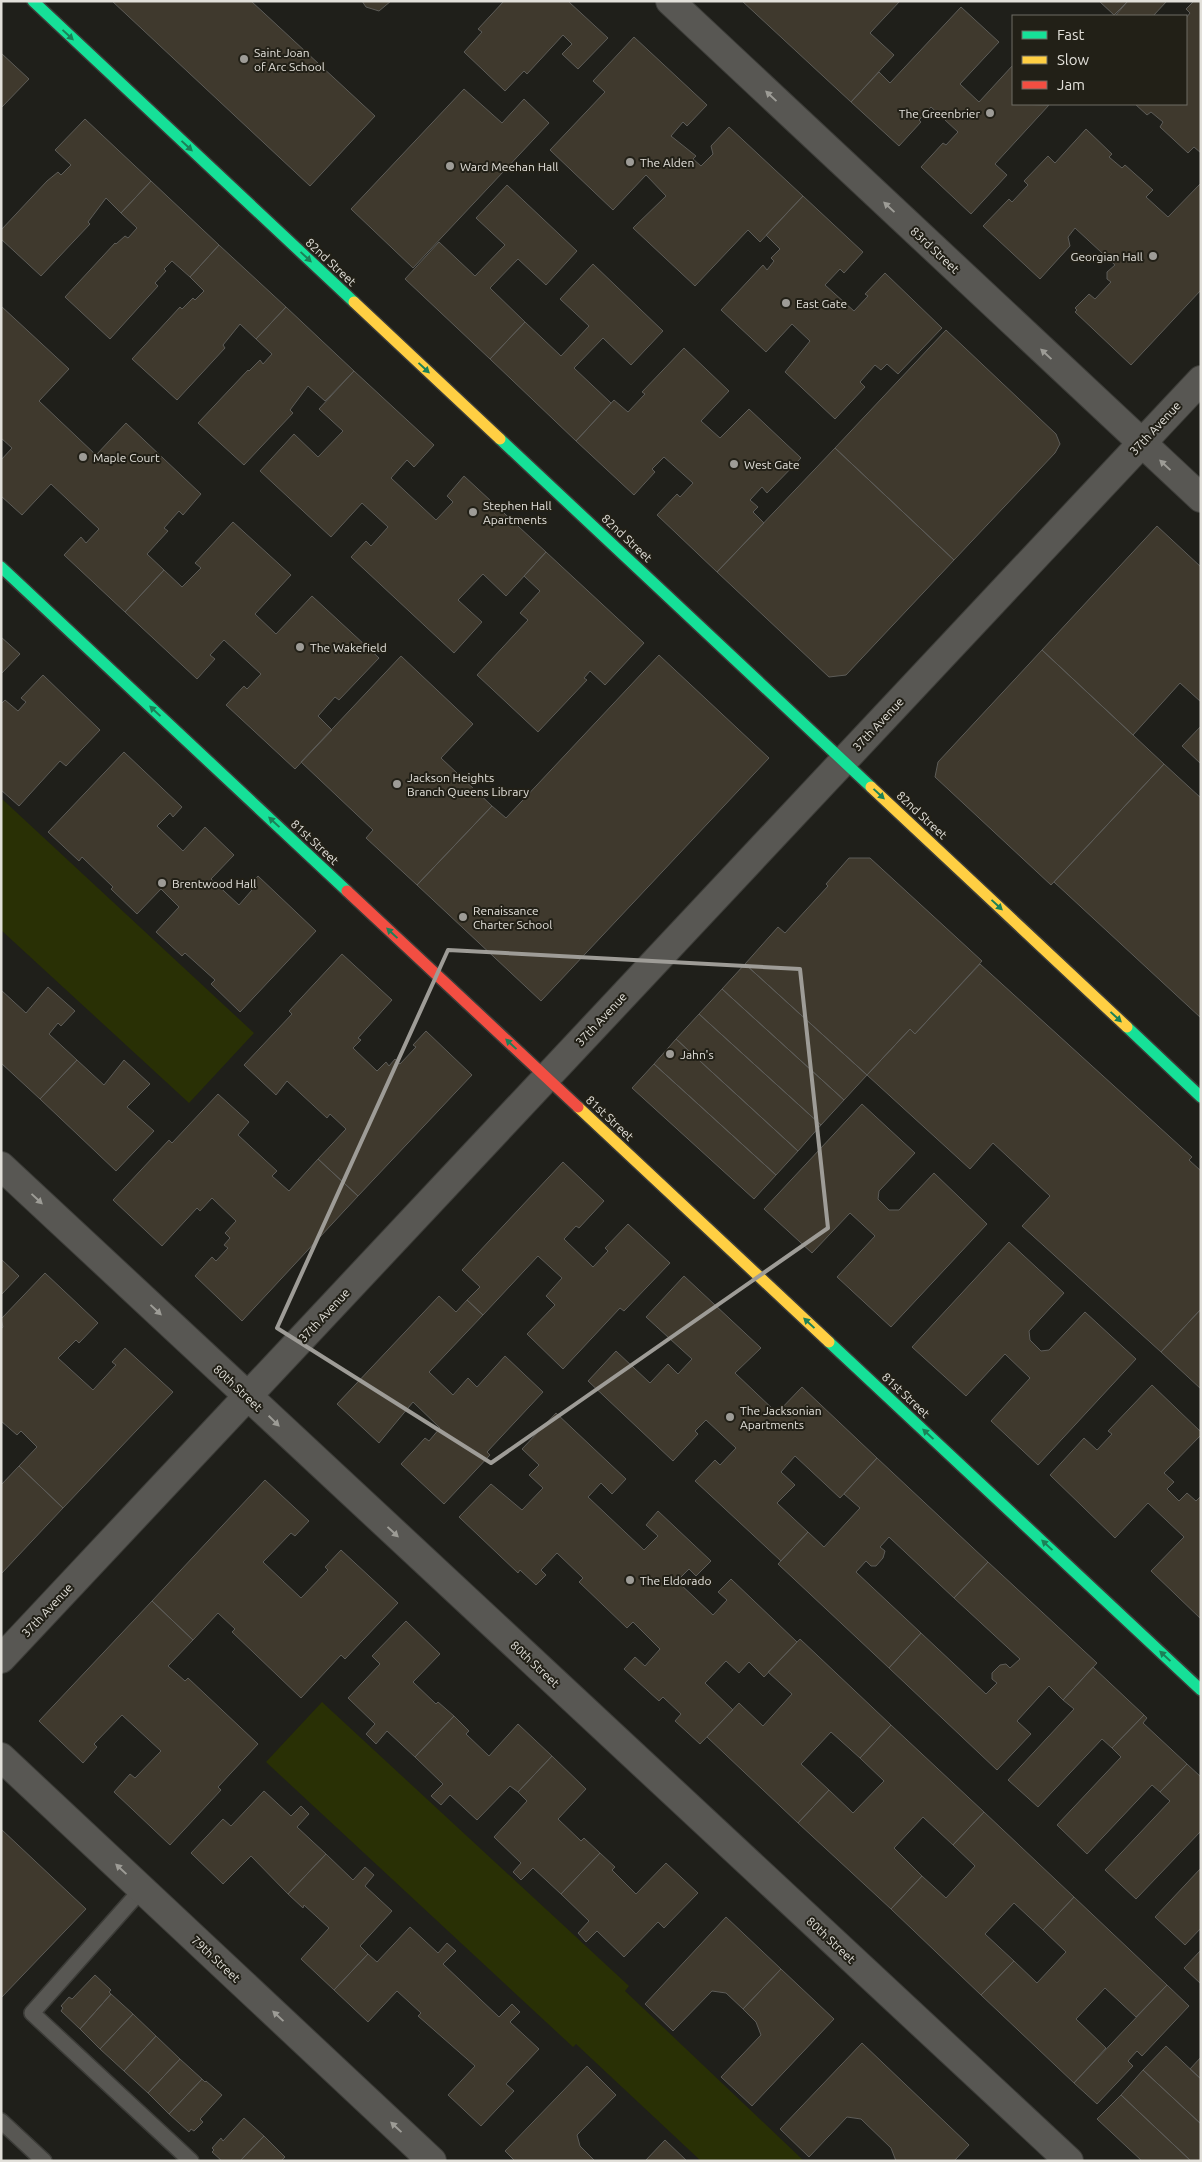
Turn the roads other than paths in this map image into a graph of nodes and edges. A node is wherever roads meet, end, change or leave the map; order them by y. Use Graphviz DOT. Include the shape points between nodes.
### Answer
graph roads {
  1 [pos="33,1"];
  2 [pos="670,1"];
  3 [pos="1201,380"];
  4 [pos="1142,443"];
  5 [pos="1201,498"];
  6 [pos="1,567"];
  7 [pos="844,760"];
  8 [pos="547,1078"];
  9 [pos="1201,1097"];
  10 [pos="1,1166"];
  11 [pos="248,1396"];
  12 [pos="1,1659"];
  13 [pos="1201,1690"];
  14 [pos="1,1757"];
  15 [pos="142,1889"];
  16 [pos="1,2121"];
  17 [pos="44,2161"];
  18 [pos="191,2161"];
  19 [pos="432,2161"];
  20 [pos="1069,2161"];
  1 -- 7 [label="street, 82nd Street, one-way"];
  4 -- 2 [label="street, 83rd Street, one-way"];
  3 -- 4 [label="street, 37th Avenue"];
  5 -- 4 [label="street, 83rd Street, one-way"];
  4 -- 7 [label="street, 37th Avenue"];
  8 -- 6 [label="street, 81st Street, one-way"];
  7 -- 8 [label="street, 37th Avenue"];
  7 -- 9 [label="street, 82nd Street, one-way"];
  8 -- 11 [label="street, 37th Avenue"];
  13 -- 8 [label="street, 81st Street, one-way"];
  10 -- 11 [label="street, 80th Street, one-way"];
  11 -- 12 [label="street, 37th Avenue"];
  11 -- 20 [label="street, 80th Street, one-way"];
  15 -- 14 [label="street, 79th Street, one-way"];
  15 -- 18 [label="lane" via="32,2013"];
  19 -- 15 [label="street, 79th Street, one-way"];
  16 -- 17 [label="lane"];
}
